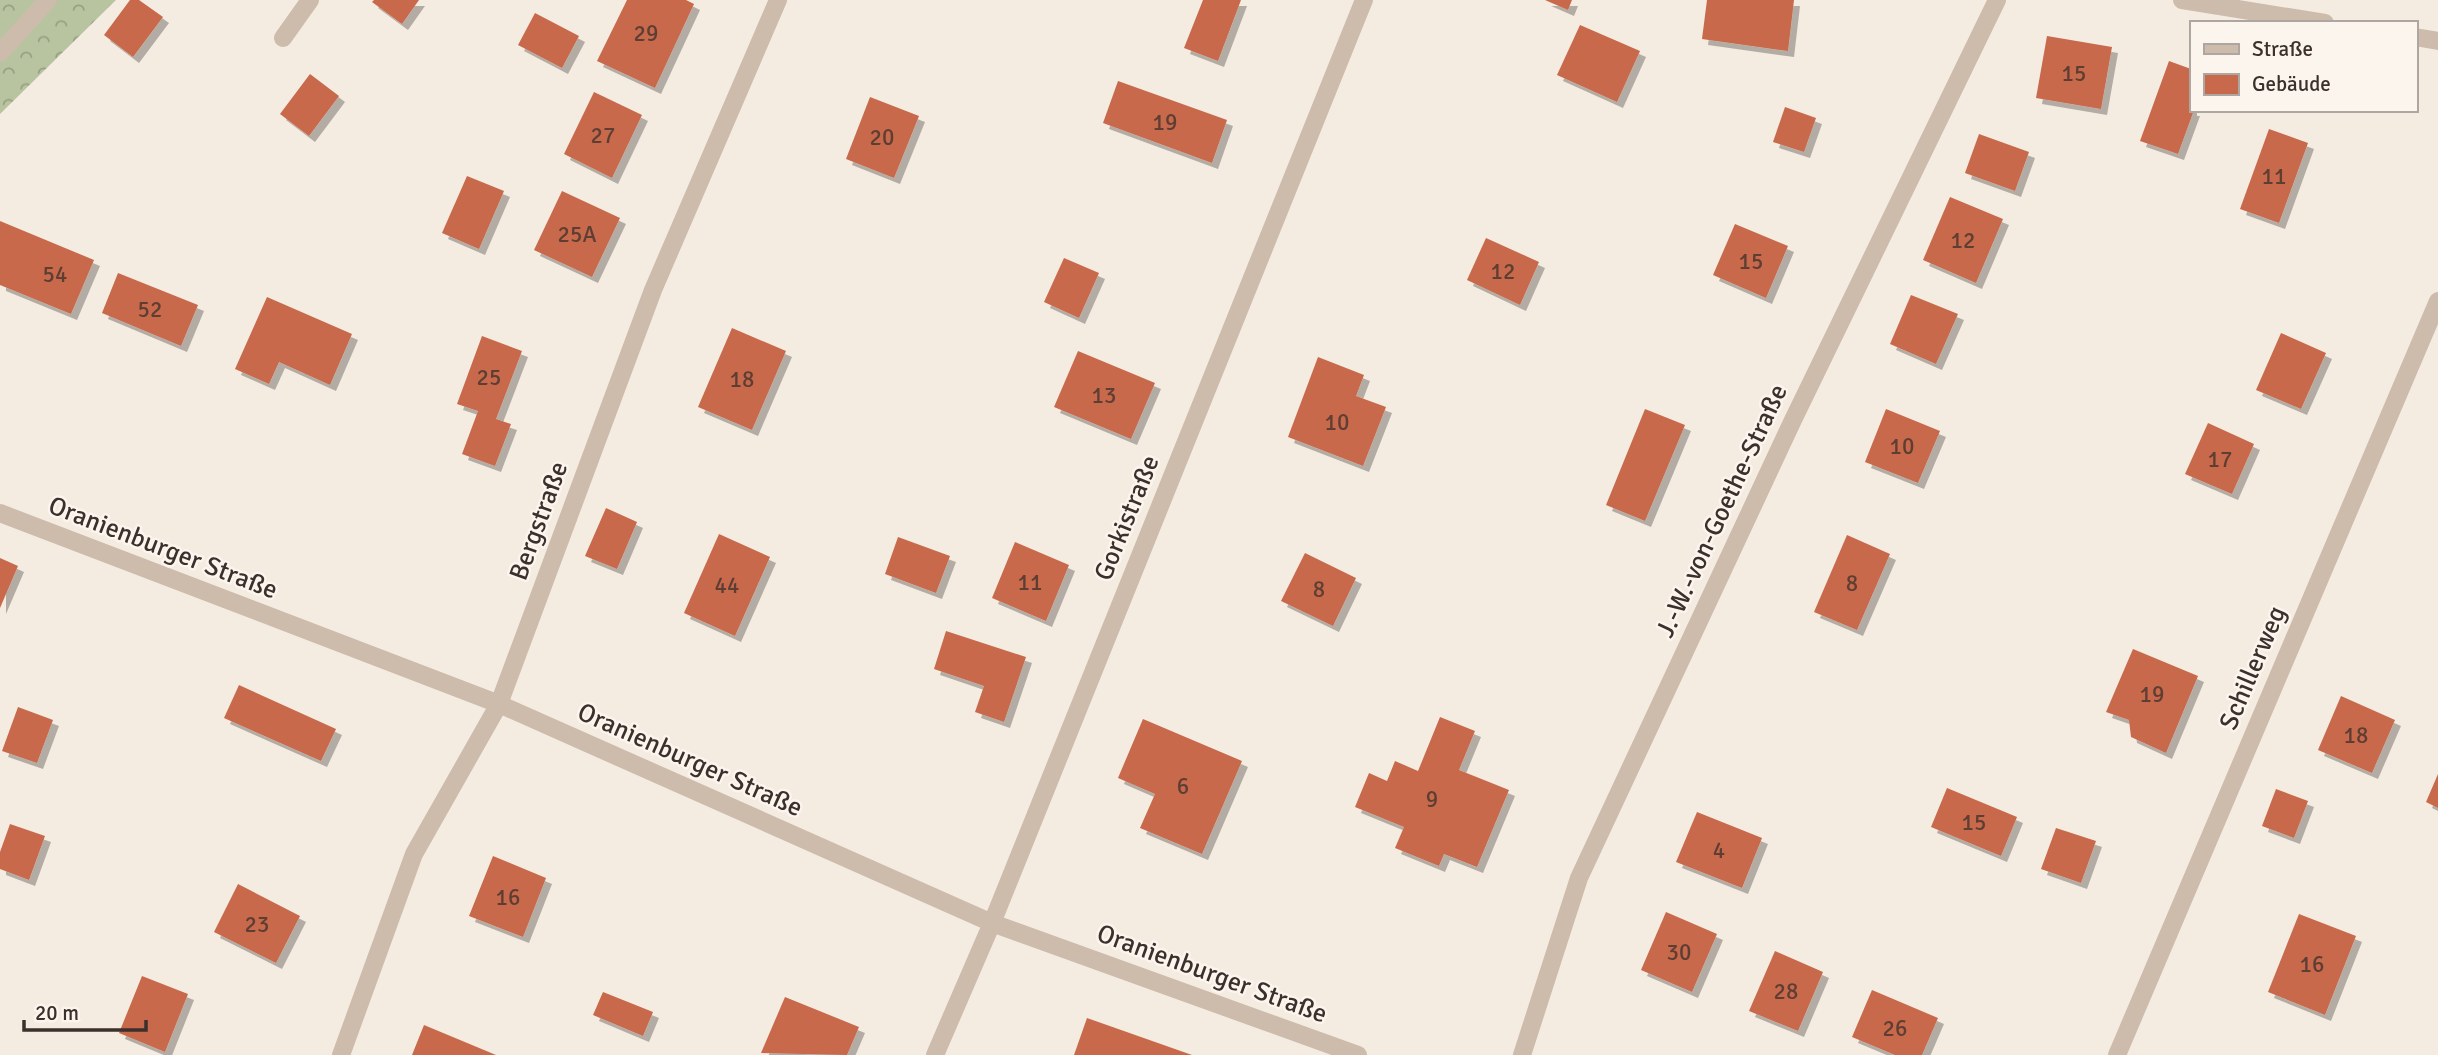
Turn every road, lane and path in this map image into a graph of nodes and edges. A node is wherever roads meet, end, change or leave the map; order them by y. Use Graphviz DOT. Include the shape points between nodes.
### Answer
graph roads {
  1 [pos="48,0"];
  2 [pos="310,0"];
  3 [pos="778,0"];
  4 [pos="1364,0"];
  5 [pos="1997,0"];
  6 [pos="2182,0"];
  7 [pos="2313,21"];
  8 [pos="283,37"];
  9 [pos="2417,37"];
  10 [pos="2438,41"];
  11 [pos="0,52"];
  12 [pos="2438,301"];
  13 [pos="0,513"];
  14 [pos="499,704"];
  15 [pos="992,923"];
  16 [pos="341,1055"];
  17 [pos="935,1055"];
  18 [pos="1358,1055"];
  19 [pos="1522,1055"];
  20 [pos="2117,1055"];
  1 -- 11 [label="street"];
  2 -- 8 [label="street"];
  3 -- 14 [label="street, Bergstraße" via="653,290"];
  4 -- 15 [label="street, Gorkistraße"];
  5 -- 19 [label="street, J.-W.-von-Goethe-Straße" via="1793,420 1579,878"];
  6 -- 7 [label="street"];
  9 -- 10 [label="street"];
  12 -- 20 [label="street, Schillerweg"];
  13 -- 14 [label="street, Oranienburger Straße"];
  14 -- 15 [label="street, Oranienburger Straße"];
  14 -- 16 [label="street, Bergstraße" via="414,854"];
  15 -- 17 [label="street, Gorkistraße"];
  15 -- 18 [label="street, Oranienburger Straße"];
}
